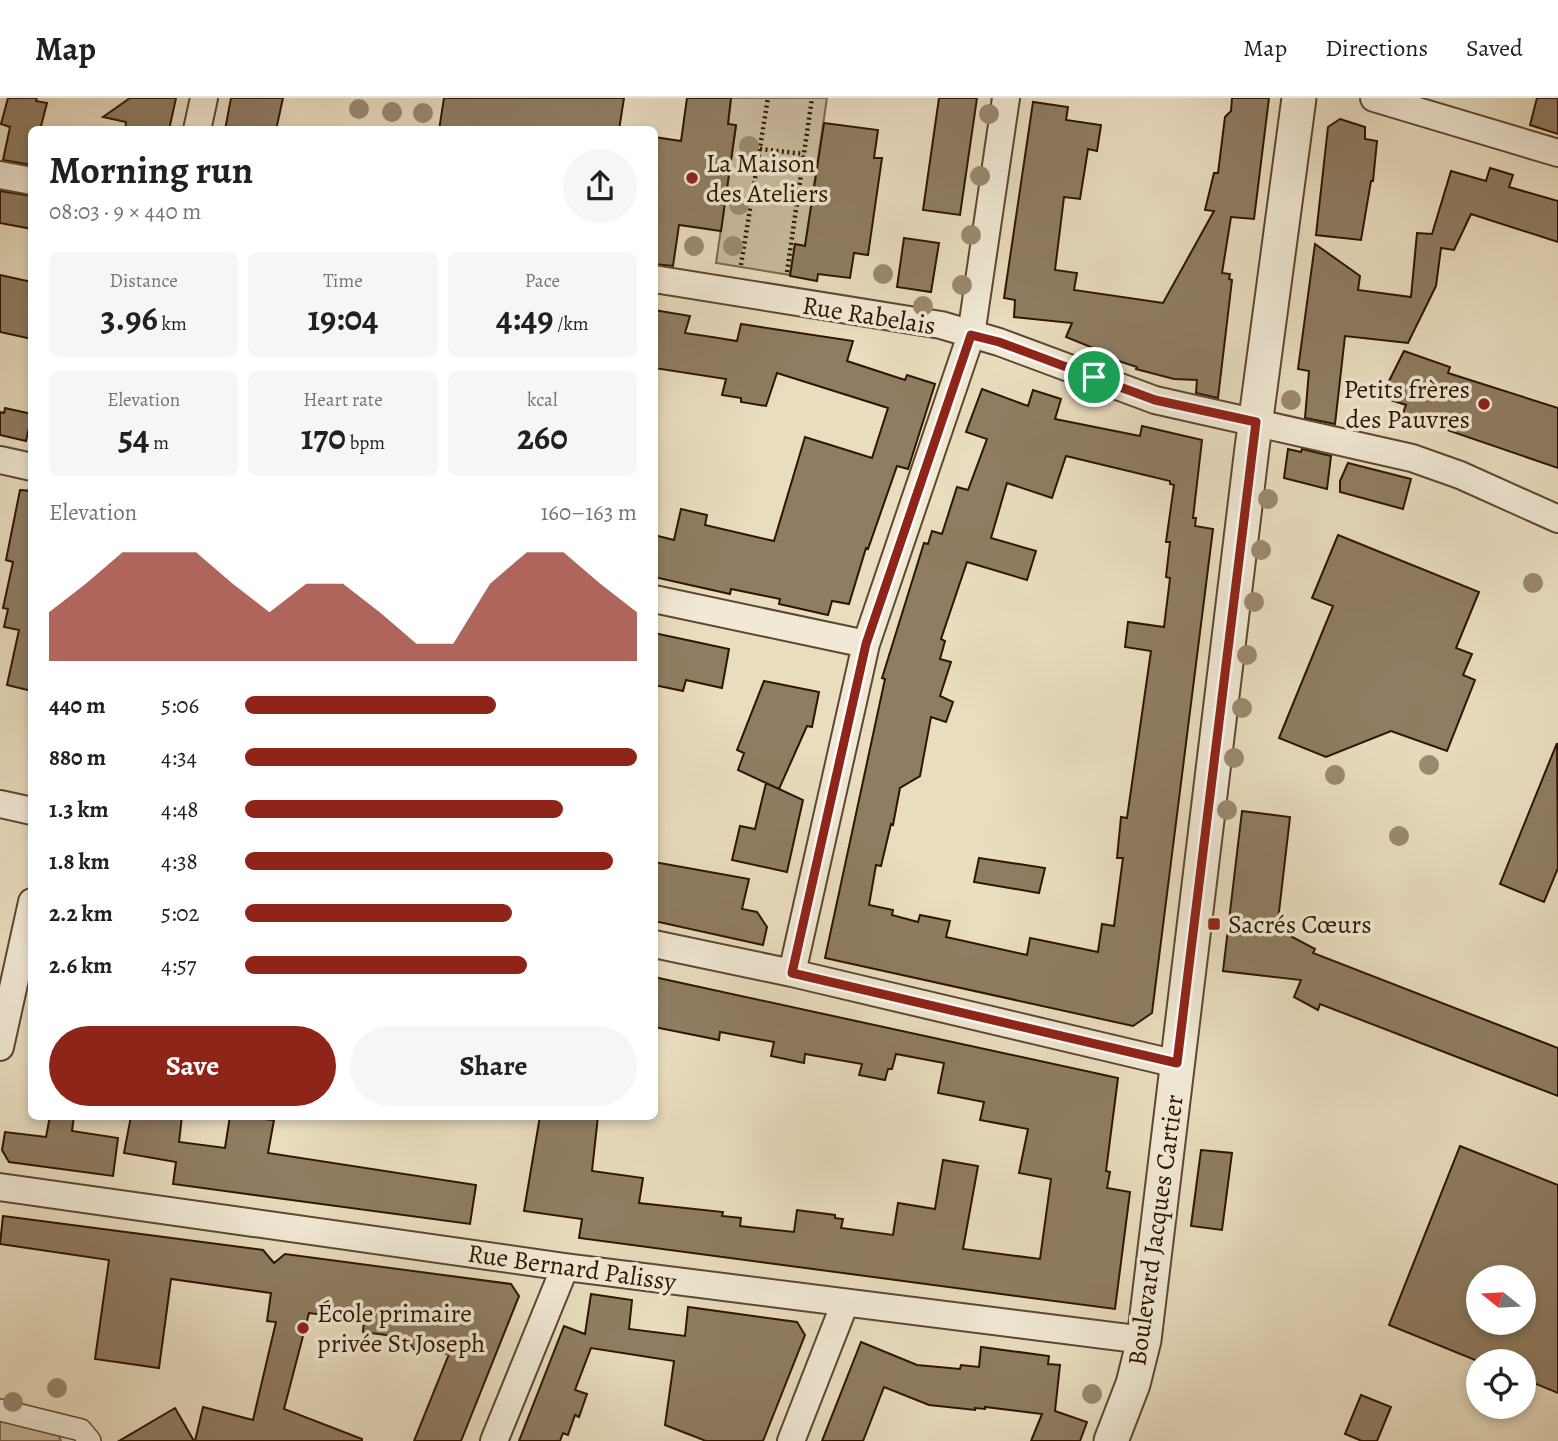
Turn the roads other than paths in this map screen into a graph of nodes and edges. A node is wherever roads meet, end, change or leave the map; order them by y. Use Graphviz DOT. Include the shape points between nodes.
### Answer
graph roads {
  1 [pos="204,98"];
  2 [pos="1006,98"];
  3 [pos="1299,98"];
  4 [pos="1374,98"];
  5 [pos="198,126"];
  6 [pos="1558,153"];
  7 [pos="0,176"];
  8 [pos="28,180"];
  9 [pos="658,280"];
  10 [pos="971,335"];
  11 [pos="1256,422"];
  12 [pos="0,460"];
  13 [pos="28,466"];
  14 [pos="1558,519"];
  15 [pos="658,600"];
  16 [pos="866,644"];
  17 [pos="0,804"];
  18 [pos="28,810"];
  19 [pos="28,920"];
  20 [pos="658,945"];
  21 [pos="792,973"];
  22 [pos="0,1047"];
  23 [pos="1177,1063"];
  24 [pos="0,1186"];
  25 [pos="565,1266"];
  26 [pos="845,1303"];
  27 [pos="1144,1340"];
  28 [pos="0,1410"];
  29 [pos="83,1437"];
  30 [pos="494,1441"];
  31 [pos="791,1441"];
  32 [pos="1111,1441"];
  1 -- 5 [label="street"];
  2 -- 10 [label="street"];
  3 -- 11 [label="street, Boulevard Jacques Cartier"];
  4 -- 6 [label="street"];
  7 -- 8 [label="street"];
  9 -- 10 [label="street, Rue Rabelais" via="941,325"];
  10 -- 11 [label="street, Rue Rabelais" via="1155,400"];
  10 -- 16 [label="street"];
  11 -- 14 [label="street, Rue Rabelais" via="1438,466"];
  11 -- 23 [label="street, Boulevard Jacques Cartier"];
  12 -- 13 [label="street"];
  15 -- 16 [label="street"];
  16 -- 21 [label="street"];
  17 -- 18 [label="street"];
  19 -- 22 [label="street"];
  20 -- 21 [label="street"];
  21 -- 23 [label="street"];
  23 -- 27 [label="street, Boulevard Jacques Cartier"];
  24 -- 25 [label="street, Rue Bernard Palissy"];
  25 -- 26 [label="street, Rue Bernard Palissy"];
  25 -- 30 [label="street"];
  26 -- 27 [label="street, Rue Bernard Palissy"];
  26 -- 31 [label="street"];
  27 -- 32 [label="street, Boulevard Jacques Cartier"];
  28 -- 29 [label="street"];
}
